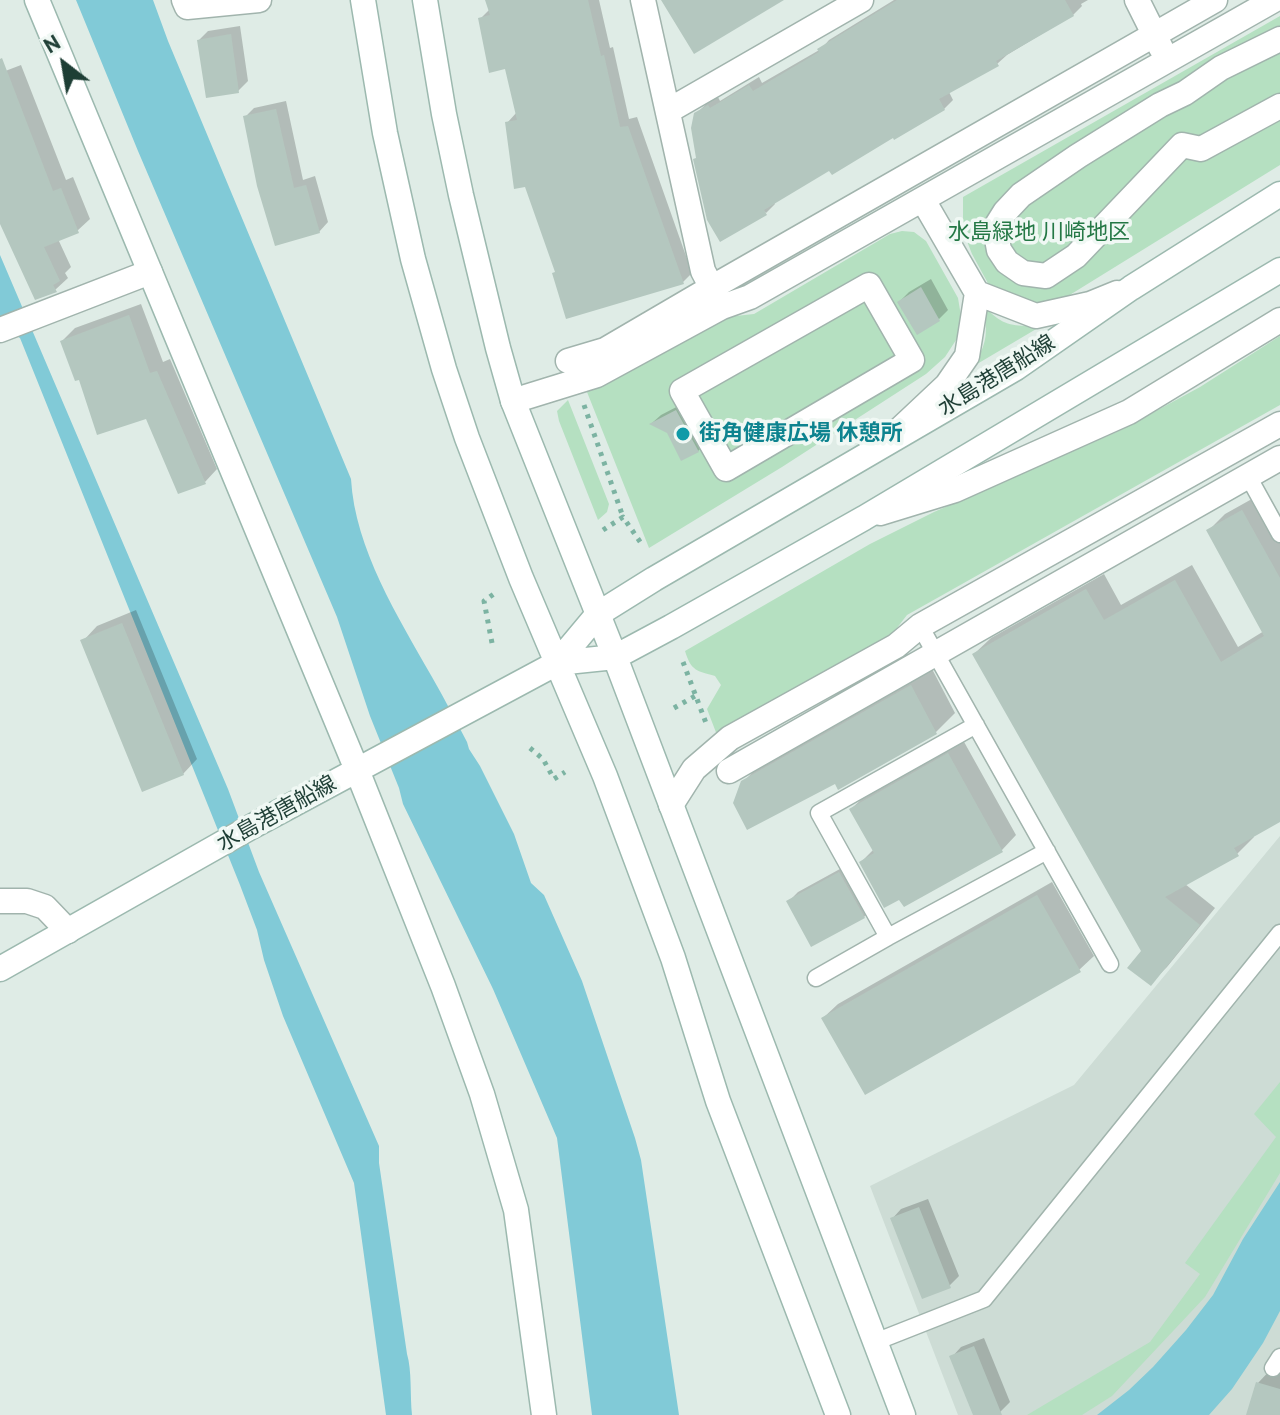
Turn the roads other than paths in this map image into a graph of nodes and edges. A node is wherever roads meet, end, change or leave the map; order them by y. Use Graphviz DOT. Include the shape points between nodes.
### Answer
graph roads {
  1 [pos="37,0"];
  2 [pos="184,0"];
  3 [pos="259,0"];
  4 [pos="363,0"];
  5 [pos="425,0"];
  6 [pos="643,0"];
  7 [pos="849,0"];
  8 [pos="861,0"];
  9 [pos="1137,0"];
  10 [pos="1215,0"];
  11 [pos="1274,0"];
  12 [pos="1154,35"];
  13 [pos="1280,39"];
  14 [pos="1167,61"];
  15 [pos="1280,106"];
  16 [pos="667,107"];
  17 [pos="1280,194"];
  18 [pos="923,200"];
  19 [pos="1280,270"];
  20 [pos="150,272"];
  21 [pos="1131,288"];
  22 [pos="977,293"];
  23 [pos="716,297"];
  24 [pos="1280,320"];
  25 [pos="1,330"];
  26 [pos="568,361"];
  27 [pos="682,391"];
  28 [pos="513,401"];
  29 [pos="1280,424"];
  30 [pos="884,445"];
  31 [pos="1280,458"];
  32 [pos="1248,476"];
  33 [pos="864,518"];
  34 [pos="1280,534"];
  35 [pos="598,614"];
  36 [pos="920,626"];
  37 [pos="936,654"];
  38 [pos="615,657"];
  39 [pos="557,663"];
  40 [pos="976,725"];
  41 [pos="367,765"];
  42 [pos="729,771"];
  43 [pos="671,805"];
  44 [pos="1047,851"];
  45 [pos="0,901"];
  46 [pos="68,931"];
  47 [pos="1280,933"];
  48 [pos="888,937"];
  49 [pos="1110,964"];
  50 [pos="0,969"];
  51 [pos="816,978"];
  52 [pos="875,1342"];
  53 [pos="544,1415"];
  54 [pos="838,1415"];
  55 [pos="903,1415"];
  1 -- 20 [label="street"];
  2 -- 3 [label="street" via="187,7"];
  4 -- 39 [label="street" via="388,147 444,369"];
  5 -- 28 [label="street" via="458,181"];
  6 -- 16 [label="street"];
  7 -- 16 [label="street"];
  8 -- 16 [label="street"];
  9 -- 12 [label="street"];
  10 -- 12 [label="street"];
  11 -- 14 [label="street"];
  12 -- 14 [label="street"];
  12 -- 23 [label="street"];
  13 -- 15 [label="street" via="1221,68 1021,195 995,228 999,250 1023,273 1046,276 1076,256 1182,145 1201,149"];
  14 -- 18 [label="street"];
  16 -- 23 [label="street" via="703,271"];
  17 -- 21 [label="street, 水島港唐船線"];
  18 -- 22 [label="street"];
  18 -- 23 [label="street" via="750,297"];
  19 -- 33 [label="street, 水島港唐船線"];
  20 -- 25 [label="street"];
  20 -- 41 [label="street"];
  21 -- 22 [label="street" via="1036,316"];
  21 -- 30 [label="street, 水島港唐船線" via="1016,368"];
  22 -- 30 [label="street" via="967,356 947,385"];
  23 -- 26 [label="street" via="605,350"];
  23 -- 28 [label="street" via="597,375"];
  24 -- 33 [label="street" via="1129,412 955,490"];
  27 -- 27 [label="street" via="869,285 912,360 726,469"];
  28 -- 35 [label="street"];
  29 -- 36 [label="street"];
  30 -- 35 [label="street, 水島港唐船線"];
  31 -- 32 [label="street"];
  32 -- 34 [label="lane"];
  32 -- 37 [label="street"];
  33 -- 38 [label="street, 水島港唐船線"];
  35 -- 38 [label="street"];
  35 -- 39 [label="street, 水島港唐船線"];
  36 -- 37 [label="lane"];
  36 -- 43 [label="street" via="896,646 730,738 694,769"];
  37 -- 40 [label="lane"];
  37 -- 42 [label="street"];
  38 -- 39 [label="street, 水島港唐船線"];
  38 -- 43 [label="street"];
  39 -- 41 [label="street, 水島港唐船線"];
  39 -- 54 [label="street" via="658,916 718,1101"];
  40 -- 44 [label="lane"];
  40 -- 48 [label="lane" via="819,813"];
  41 -- 46 [label="street, 水島港唐船線"];
  41 -- 53 [label="street" via="482,1094 516,1210"];
  43 -- 52 [label="street"];
  44 -- 48 [label="lane"];
  44 -- 49 [label="lane"];
  45 -- 46 [label="street" via="45,907"];
  46 -- 50 [label="street, 水島港唐船線"];
  47 -- 52 [label="lane" via="984,1299"];
  48 -- 51 [label="lane"];
  52 -- 55 [label="street"];
}
